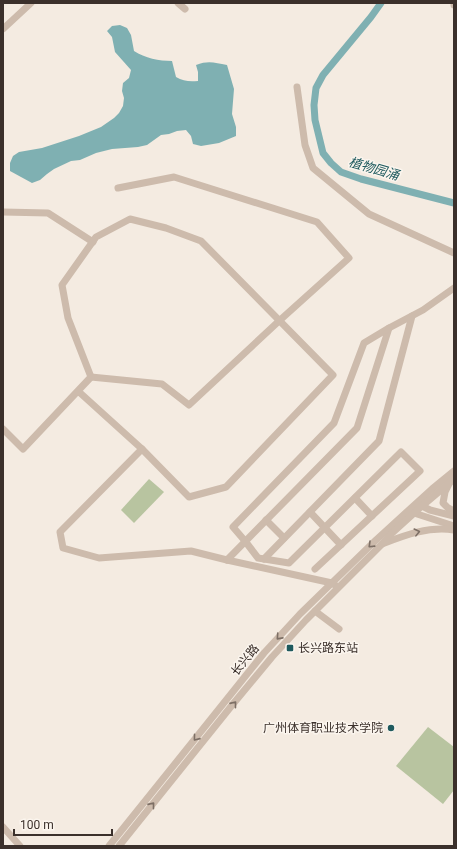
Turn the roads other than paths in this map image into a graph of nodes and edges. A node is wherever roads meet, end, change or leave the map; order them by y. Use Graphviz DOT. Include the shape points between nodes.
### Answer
graph roads {
  1 [pos="31,3"];
  2 [pos="178,3"];
  3 [pos="185,9"];
  4 [pos="3,30"];
  5 [pos="297,88"];
  6 [pos="118,188"];
  7 [pos="3,212"];
  8 [pos="93,242"];
  9 [pos="454,253"];
  10 [pos="454,288"];
  11 [pos="412,316"];
  12 [pos="279,321"];
  13 [pos="389,328"];
  14 [pos="91,377"];
  15 [pos="78,391"];
  16 [pos="3,429"];
  17 [pos="142,449"];
  18 [pos="454,471"];
  19 [pos="452,481"];
  20 [pos="355,498"];
  21 [pos="419,505"];
  22 [pos="412,511"];
  23 [pos="454,511"];
  24 [pos="310,512"];
  25 [pos="372,516"];
  26 [pos="454,516"];
  27 [pos="266,520"];
  28 [pos="454,526"];
  29 [pos="324,528"];
  30 [pos="454,530"];
  31 [pos="284,538"];
  32 [pos="246,541"];
  33 [pos="382,544"];
  34 [pos="341,545"];
  35 [pos="264,559"];
  36 [pos="227,560"];
  37 [pos="315,569"];
  38 [pos="332,583"];
  39 [pos="338,588"];
  40 [pos="315,611"];
  41 [pos="339,629"];
  42 [pos="3,827"];
  43 [pos="20,846"];
  44 [pos="109,846"];
  45 [pos="119,846"];
  1 -- 4 [label="street"];
  2 -- 3 [label="street"];
  5 -- 9 [label="street" via="305,145 313,168 369,214"];
  6 -- 12 [label="street" via="174,177 317,222 349,258"];
  7 -- 8 [label="street" via="48,213"];
  8 -- 12 [label="street" via="96,237 130,219 166,228 201,241"];
  8 -- 14 [label="street" via="62,285 68,318"];
  10 -- 11 [label="street"];
  11 -- 13 [label="street"];
  11 -- 24 [label="street" via="379,441"];
  12 -- 14 [label="street" via="189,405 162,384"];
  12 -- 17 [label="street" via="333,375 226,487 189,497"];
  13 -- 27 [label="street" via="357,428"];
  13 -- 32 [label="street" via="364,343 334,423 233,527"];
  14 -- 15 [label="street"];
  15 -- 16 [label="street" via="23,449"];
  15 -- 17 [label="street"];
  17 -- 36 [label="street" via="60,532 63,548 99,558 191,550"];
  18 -- 21 [label="street"];
  19 -- 21 [label="street"];
  19 -- 23 [label="street" via="445,492 443,502"];
  20 -- 25 [label="street"];
  20 -- 25 [label="street" via="401,452 420,471"];
  20 -- 29 [label="street"];
  21 -- 22 [label="street, 长兴路"];
  21 -- 26 [label="street"];
  22 -- 28 [label="street"];
  22 -- 33 [label="street, 长兴路"];
  22 -- 38 [label="street, 长兴路, one-way"];
  24 -- 29 [label="street"];
  24 -- 31 [label="street"];
  25 -- 34 [label="street"];
  27 -- 31 [label="street"];
  27 -- 32 [label="street"];
  29 -- 34 [label="street"];
  29 -- 35 [label="street" via="289,563"];
  33 -- 30 [label="street, one-way" via="426,530"];
  31 -- 35 [label="street"];
  32 -- 35 [label="street" via="258,558"];
  32 -- 36 [label="street"];
  33 -- 39 [label="street, 长兴路"];
  34 -- 37 [label="street"];
  36 -- 38 [label="street"];
  38 -- 39 [label="street"];
  38 -- 44 [label="street, 长兴路, one-way" via="264,653"];
  39 -- 40 [label="street, 长兴路"];
  40 -- 41 [label="street"];
  45 -- 40 [label="street, 长兴路, one-way" via="272,657"];
  42 -- 43 [label="street"];
}
